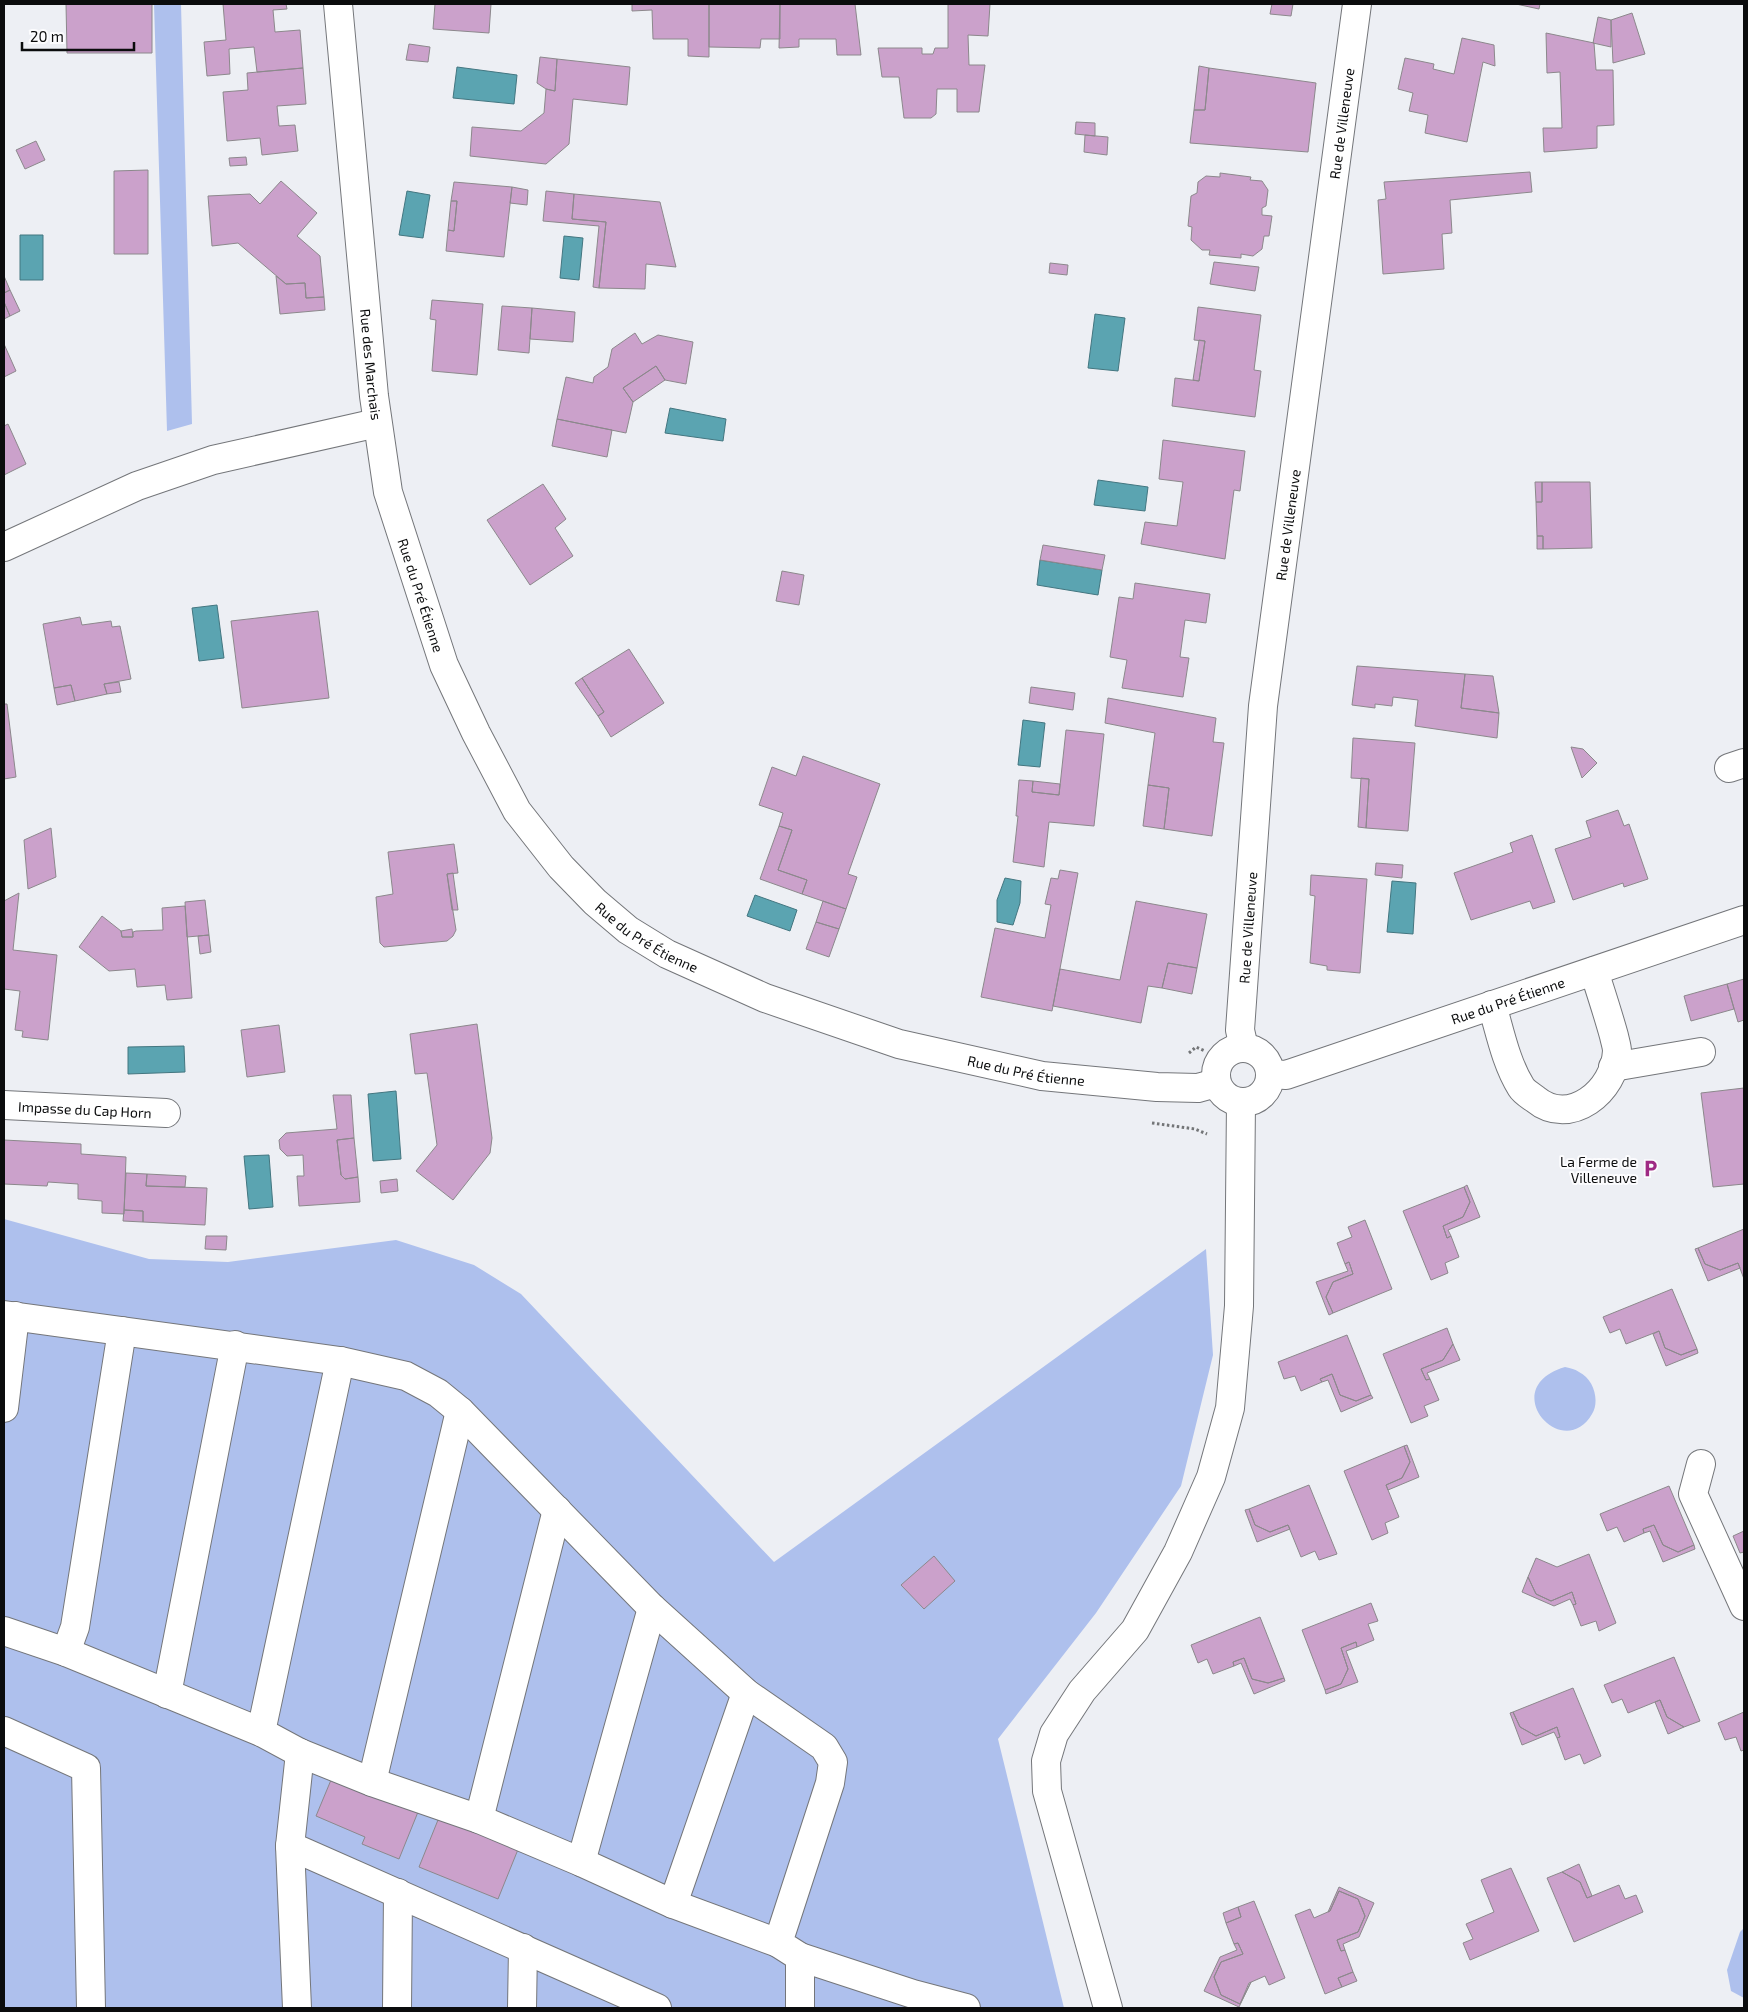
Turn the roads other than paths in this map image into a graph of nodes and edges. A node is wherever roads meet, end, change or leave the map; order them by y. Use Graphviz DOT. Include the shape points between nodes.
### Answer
graph roads {
  1 [pos="338,4"];
  2 [pos="1357,4"];
  3 [pos="377,423"];
  4 [pos="4,547"];
  5 [pos="1744,920"];
  6 [pos="1594,971"];
  7 [pos="1492,1005"];
  8 [pos="1701,1052"];
  9 [pos="1227,1063"];
  10 [pos="1613,1067"];
  11 [pos="1270,1074"];
  12 [pos="1241,1102"];
  13 [pos="4,1105"];
  14 [pos="166,1113"];
  15 [pos="9,1315"];
  16 [pos="122,1331"];
  17 [pos="235,1345"];
  18 [pos="340,1361"];
  19 [pos="4,1408"];
  20 [pos="460,1411"];
  21 [pos="1701,1464"];
  22 [pos="557,1510"];
  23 [pos="1744,1606"];
  24 [pos="652,1608"];
  25 [pos="4,1631"];
  26 [pos="66,1652"];
  27 [pos="746,1693"];
  28 [pos="167,1694"];
  29 [pos="4,1731"];
  30 [pos="261,1732"];
  31 [pos="300,1752"];
  32 [pos="372,1782"];
  33 [pos="479,1819"];
  34 [pos="290,1846"];
  35 [pos="581,1862"];
  36 [pos="398,1893"];
  37 [pos="673,1904"];
  38 [pos="523,1948"];
  39 [pos="789,1950"];
  40 [pos="913,2001"];
  41 [pos="91,2008"];
  42 [pos="297,2008"];
  43 [pos="397,2008"];
  44 [pos="522,2008"];
  45 [pos="657,2008"];
  46 [pos="800,2008"];
  47 [pos="966,2008"];
  48 [pos="1108,2008"];
  1 -- 3 [label="street, Rue des Marchais"];
  2 -- 9 [label="street, Rue de Villeneuve" via="1264,706 1240,1030"];
  3 -- 4 [label="street, Rue des Marchais" via="213,460 137,486"];
  3 -- 9 [label="street, Rue du Pré Étienne" via="388,492 444,665 476,733 528,825 561,867 628,930 667,954 765,998 899,1044 1042,1076 1198,1088"];
  5 -- 6 [label="street, Rue du Pré Étienne"];
  6 -- 7 [label="street, Rue du Pré Étienne"];
  6 -- 10 [label="street" via="1617,1051"];
  7 -- 10 [label="street" via="1508,1058 1522,1088 1542,1105 1573,1110 1593,1100"];
  7 -- 11 [label="street, Rue du Pré Étienne" via="1286,1075"];
  8 -- 10 [label="street"];
  9 -- 11 [label="street" via="1254,1050 1261,1054"];
  9 -- 12 [label="street" via="1227,1098"];
  11 -- 12 [label="street" via="1262,1095"];
  12 -- 48 [label="street" via="1239,1306 1230,1408 1211,1477 1178,1552 1135,1630 1082,1691 1054,1734 1046,1761 1047,1791"];
  13 -- 14 [label="street, Impasse du Cap Horn"];
  15 -- 16 [label="street"];
  15 -- 19 [label="street"];
  16 -- 17 [label="street"];
  16 -- 26 [label="street" via="75,1627"];
  17 -- 18 [label="street"];
  17 -- 28 [label="street"];
  18 -- 20 [label="street" via="406,1376 438,1393"];
  18 -- 30 [label="street"];
  20 -- 22 [label="street"];
  20 -- 32 [label="street"];
  21 -- 23 [label="street" via="1693,1494"];
  22 -- 24 [label="street"];
  22 -- 33 [label="street"];
  24 -- 27 [label="street"];
  24 -- 35 [label="street"];
  25 -- 26 [label="street"];
  26 -- 28 [label="street"];
  27 -- 37 [label="street"];
  27 -- 39 [label="street" via="824,1747 833,1762"];
  28 -- 30 [label="street"];
  29 -- 41 [label="street" via="86,1768"];
  30 -- 31 [label="street"];
  31 -- 32 [label="street"];
  31 -- 34 [label="street"];
  32 -- 33 [label="street"];
  33 -- 35 [label="street"];
  34 -- 36 [label="street"];
  34 -- 42 [label="street"];
  35 -- 37 [label="street"];
  36 -- 38 [label="street"];
  36 -- 43 [label="street"];
  37 -- 39 [label="street"];
  38 -- 44 [label="street"];
  38 -- 45 [label="street"];
  39 -- 40 [label="street"];
  39 -- 46 [label="street"];
  40 -- 47 [label="street"];
}
